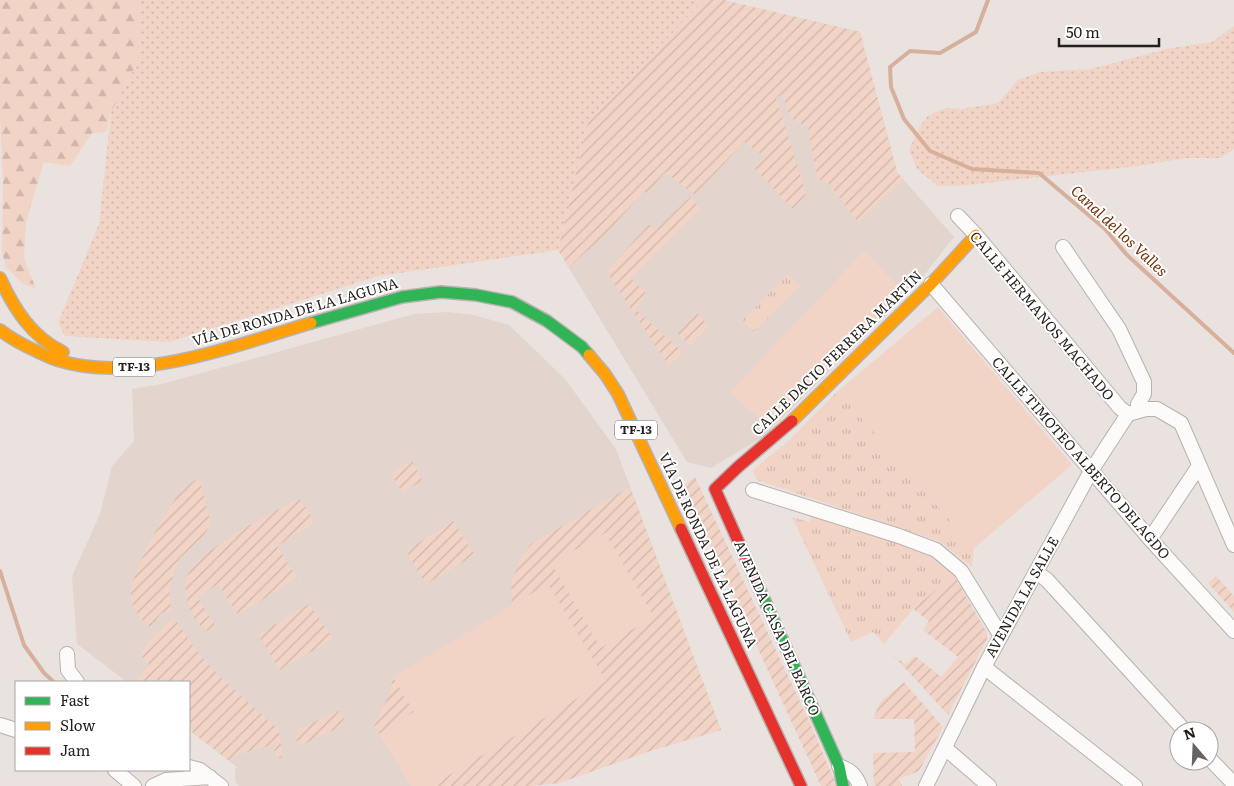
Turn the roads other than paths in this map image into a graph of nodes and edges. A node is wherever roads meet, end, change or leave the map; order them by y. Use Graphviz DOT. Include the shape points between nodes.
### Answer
graph roads {
  1 [pos="958,216"];
  2 [pos="976,235"];
  3 [pos="1064,247"];
  4 [pos="0,278"];
  5 [pos="931,284"];
  6 [pos="0,330"];
  7 [pos="0,344"];
  8 [pos="210,352"];
  9 [pos="57,360"];
  10 [pos="1133,412"];
  11 [pos="1199,466"];
  12 [pos="1091,471"];
  13 [pos="715,489"];
  14 [pos="754,490"];
  15 [pos="1150,539"];
  16 [pos="1234,545"];
  17 [pos="1036,572"];
  18 [pos="1234,631"];
  19 [pos="1001,636"];
  20 [pos="67,654"];
  21 [pos="984,667"];
  22 [pos="76,681"];
  23 [pos="1176,721"];
  24 [pos="0,725"];
  25 [pos="15,730"];
  26 [pos="945,748"];
  27 [pos="839,766"];
  28 [pos="190,767"];
  29 [pos="1219,769"];
  30 [pos="116,771"];
  31 [pos="210,777"];
  32 [pos="164,781"];
  33 [pos="1231,782"];
  34 [pos="134,786"];
  35 [pos="221,786"];
  36 [pos="801,786"];
  37 [pos="843,786"];
  38 [pos="860,786"];
  39 [pos="926,786"];
  40 [pos="989,786"];
  41 [pos="1135,786"];
  1 -- 2 [label="street, CALLE HERMANOS MACHADO"];
  2 -- 5 [label="main road, CALLE DACIO FERRERA MARTÍN"];
  2 -- 10 [label="street, CALLE HERMANOS MACHADO" via="1120,408"];
  3 -- 10 [label="street, AVENIDA LA SALLE" via="1119,329 1144,382 1144,394"];
  4 -- 8 [label="main road" via="25,322 43,339 66,353 107,360 183,349"];
  5 -- 12 [label="street, CALLE TIMOTEO ALBERTO DELAGDO"];
  5 -- 13 [label="main road, CALLE DACIO FERRERA MARTÍN" via="783,430"];
  6 -- 9 [label="main road, VÍA DE RONDA DE LA LAGUNA / TF-13" via="12,340"];
  7 -- 9 [label="main road" via="38,362"];
  8 -- 9 [label="main road, VÍA DE RONDA DE LA LAGUNA / TF-13" via="130,368 84,366"];
  8 -- 36 [label="main road, VÍA DE RONDA DE LA LAGUNA / TF-13" via="402,296 441,292 512,302 548,321 582,347 618,394"];
  10 -- 11 [label="street" via="1157,410 1181,423"];
  10 -- 12 [label="street, AVENIDA LA SALLE"];
  11 -- 15 [label="street"];
  11 -- 16 [label="street"];
  12 -- 15 [label="street, CALLE TIMOTEO ALBERTO DELAGDO"];
  12 -- 17 [label="street, AVENIDA LA SALLE"];
  13 -- 27 [label="main road, AVENIDA CASA DEL BARCO"];
  14 -- 19 [label="street" via="936,550 961,571"];
  15 -- 18 [label="street, CALLE TIMOTEO ALBERTO DELAGDO"];
  17 -- 19 [label="street, AVENIDA LA SALLE"];
  17 -- 23 [label="street" via="1047,580"];
  19 -- 21 [label="street, AVENIDA LA SALLE"];
  20 -- 22 [label="street" via="68,670"];
  21 -- 26 [label="street, AVENIDA LA SALLE"];
  21 -- 41 [label="street"];
  24 -- 25 [label="street"];
  26 -- 39 [label="street, AVENIDA LA SALLE"];
  26 -- 40 [label="street"];
  27 -- 37 [label="main road, AVENIDA CASA DEL BARCO"];
  27 -- 38 [label="street, AVENIDA CASA DEL BARCO" via="850,770"];
  28 -- 31 [label="street"];
  29 -- 33 [label="street"];
  30 -- 34 [label="street"];
  31 -- 32 [label="street"];
  31 -- 35 [label="street"];
}
